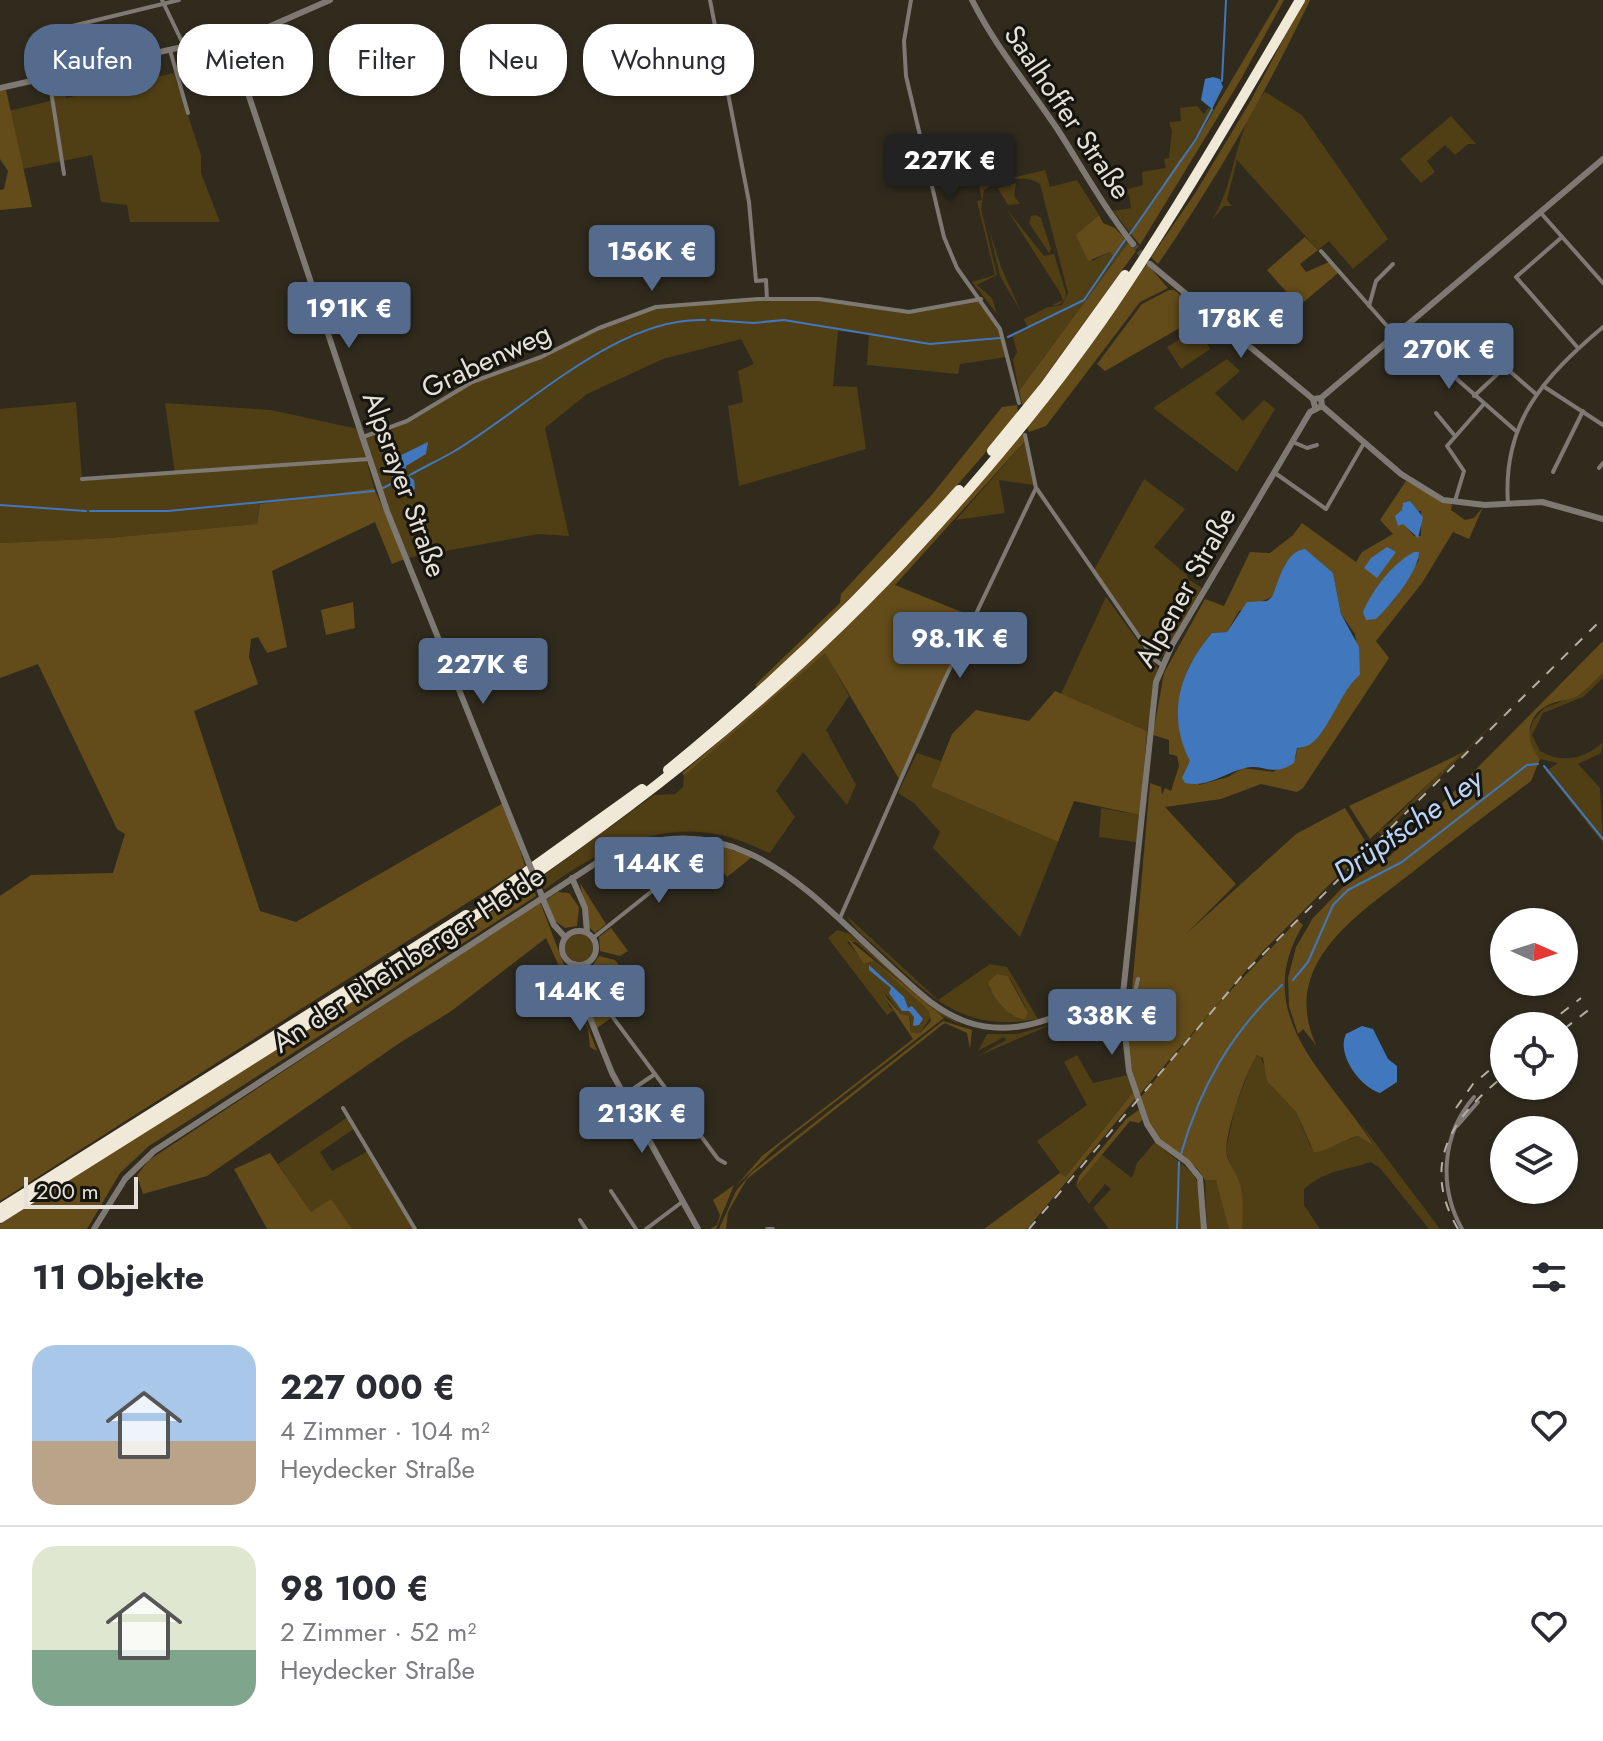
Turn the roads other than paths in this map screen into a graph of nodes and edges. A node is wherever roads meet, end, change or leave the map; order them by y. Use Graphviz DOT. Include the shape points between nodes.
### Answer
graph roads {
  1 [pos="179,0"];
  2 [pos="330,0"];
  3 [pos="710,0"];
  4 [pos="911,0"];
  5 [pos="972,0"];
  6 [pos="1292,0"];
  7 [pos="1300,0"];
  8 [pos="163,2"];
  9 [pos="79,24"];
  10 [pos="277,24"];
  11 [pos="177,31"];
  12 [pos="177,47"];
  13 [pos="169,49"];
  14 [pos="161,51"];
  15 [pos="24,83"];
  16 [pos="0,88"];
  17 [pos="52,96"];
  18 [pos="249,96"];
  19 [pos="188,113"];
  20 [pos="1603,159"];
  21 [pos="64,174"];
  22 [pos="1540,212"];
  23 [pos="1562,237"];
  24 [pos="1133,244"];
  25 [pos="1321,251"];
  26 [pos="1150,264"];
  27 [pos="1393,264"];
  28 [pos="1603,283"];
  29 [pos="767,299"];
  30 [pos="981,299"];
  31 [pos="1369,306"];
  32 [pos="1406,326"];
  33 [pos="1603,327"];
  34 [pos="1395,335"];
  35 [pos="1487,343"];
  36 [pos="1578,348"];
  37 [pos="1505,367"];
  38 [pos="1543,386"];
  39 [pos="1536,394"];
  40 [pos="1474,396"];
  41 [pos="1318,402"];
  42 [pos="1019,403"];
  43 [pos="1483,405"];
  44 [pos="1583,411"];
  45 [pos="1436,413"];
  46 [pos="1603,425"];
  47 [pos="1516,431"];
  48 [pos="1025,435"];
  49 [pos="1455,436"];
  50 [pos="362,437"];
  51 [pos="1293,442"];
  52 [pos="1364,443"];
  53 [pos="1317,445"];
  54 [pos="369,459"];
  55 [pos="1603,463"];
  56 [pos="1599,468"];
  57 [pos="1553,472"];
  58 [pos="1275,473"];
  59 [pos="82,479"];
  60 [pos="1036,488"];
  61 [pos="1454,502"];
  62 [pos="1508,504"];
  63 [pos="1603,519"];
  64 [pos="1162,665"];
  65 [pos="701,852"];
  66 [pos="569,880"];
  67 [pos="839,920"];
  68 [pos="587,933"];
  69 [pos="565,937"];
  70 [pos="587,963"];
  71 [pos="574,964"];
  72 [pos="1138,979"];
  73 [pos="1113,999"];
  74 [pos="1124,1000"];
  75 [pos="655,1074"];
  76 [pos="624,1095"];
  77 [pos="1476,1100"];
  78 [pos="343,1108"];
  79 [pos="725,1163"];
  80 [pos="611,1191"];
  81 [pos="683,1201"];
  82 [pos="1,1214"];
  83 [pos="580,1220"];
  84 [pos="94,1229"];
  85 [pos="415,1229"];
  86 [pos="586,1229"];
  87 [pos="636,1229"];
  88 [pos="646,1229"];
  89 [pos="698,1229"];
  90 [pos="1204,1229"];
  91 [pos="1462,1229"];
  1 -- 8 [label="street"];
  2 -- 10 [label="street"];
  3 -- 29 [label="street" via="749,202 756,281 766,280"];
  4 -- 30 [label="street" via="904,41 912,110 948,248"];
  5 -- 24 [label="street, Saalhoffer Straße" via="993,42"];
  6 -- 82 [label="highway" via="1188,179 1045,386 912,543 765,687 606,818 511,885"];
  7 -- 82 [label="highway" via="1192,185 1048,393 919,545 794,670 702,751 525,884"];
  8 -- 9 [label="street"];
  8 -- 11 [label="street"];
  12 -- 13 [label="street"];
  13 -- 14 [label="street"];
  13 -- 19 [label="street"];
  15 -- 16 [label="street"];
  17 -- 21 [label="street"];
  18 -- 50 [label="street, Alpsrayer Straße"];
  20 -- 22 [label="street, Alpener Straße"];
  22 -- 23 [label="street"];
  22 -- 32 [label="street, Alpener Straße"];
  23 -- 28 [label="street"];
  23 -- 36 [label="street" via="1516,277"];
  25 -- 31 [label="street"];
  26 -- 41 [label="street"];
  27 -- 31 [label="street" via="1376,281"];
  29 -- 30 [label="street, Grabenweg" via="819,299 909,312"];
  29 -- 50 [label="street, Grabenweg" via="656,307 472,382 407,421"];
  30 -- 42 [label="street" via="1003,335"];
  31 -- 34 [label="street"];
  32 -- 34 [label="street, Alpener Straße"];
  32 -- 40 [label="street"];
  33 -- 36 [label="street"];
  34 -- 41 [label="street, Alpener Straße"];
  35 -- 37 [label="street"];
  36 -- 38 [label="street"];
  37 -- 39 [label="street"];
  37 -- 40 [label="street"];
  38 -- 39 [label="street"];
  38 -- 44 [label="street"];
  39 -- 47 [label="street"];
  40 -- 43 [label="street"];
  41 -- 51 [label="street, Alpener Straße"];
  41 -- 52 [label="street"];
  43 -- 47 [label="street"];
  43 -- 49 [label="street"];
  44 -- 46 [label="street"];
  44 -- 57 [label="street"];
  45 -- 49 [label="street"];
  47 -- 62 [label="street" via="1507,472"];
  48 -- 60 [label="street"];
  49 -- 61 [label="street" via="1447,449 1464,474"];
  50 -- 54 [label="street, Alpsrayer Straße"];
  51 -- 53 [label="street" via="1307,448"];
  51 -- 58 [label="street, Alpener Straße"];
  52 -- 58 [label="street" via="1326,509"];
  52 -- 61 [label="street" via="1426,491"];
  54 -- 59 [label="street"];
  54 -- 69 [label="street, Alpsrayer Straße, bridge" via="544,902"];
  55 -- 56 [label="street"];
  58 -- 64 [label="street, Alpener Straße"];
  60 -- 64 [label="street"];
  60 -- 67 [label="street"];
  61 -- 62 [label="street"];
  62 -- 63 [label="street" via="1558,504"];
  64 -- 74 [label="street, Alpener Straße" via="1153,700"];
  65 -- 68 [label="street"];
  66 -- 67 [label="street, An der Rheinberger Heide" via="607,856 647,841 708,839 747,849 770,862"];
  66 -- 68 [label="street" via="582,905"];
  66 -- 84 [label="street, An der Rheinberger Heide" via="154,1151 125,1179"];
  67 -- 73 [label="street, An der Rheinberger Heide" via="933,1005 971,1024 1029,1026 1094,1000"];
  68 -- 69 [label="street"];
  68 -- 70 [label="street" via="595,952"];
  69 -- 71 [label="street, Alpsrayer Straße" via="562,951"];
  70 -- 71 [label="street"];
  70 -- 75 [label="street" via="603,1004"];
  71 -- 76 [label="street, Alpsrayer Straße" via="581,995"];
  72 -- 74 [label="street" via="1134,996"];
  73 -- 74 [label="street, An der Rheinberger Heide"];
  73 -- 74 [label="street" via="1114,1005"];
  74 -- 90 [label="street, Alpener Straße" via="1129,1071 1147,1124 1158,1141 1200,1178"];
  75 -- 76 [label="street"];
  75 -- 79 [label="street"];
  76 -- 81 [label="street, Alpsrayer Straße"];
  77 -- 91 [label="street" via="1456,1128 1447,1155 1446,1188"];
  78 -- 85 [label="street"];
  80 -- 87 [label="street"];
  81 -- 88 [label="street"];
  81 -- 89 [label="street, Alpsrayer Straße"];
  83 -- 86 [label="street"];
}
